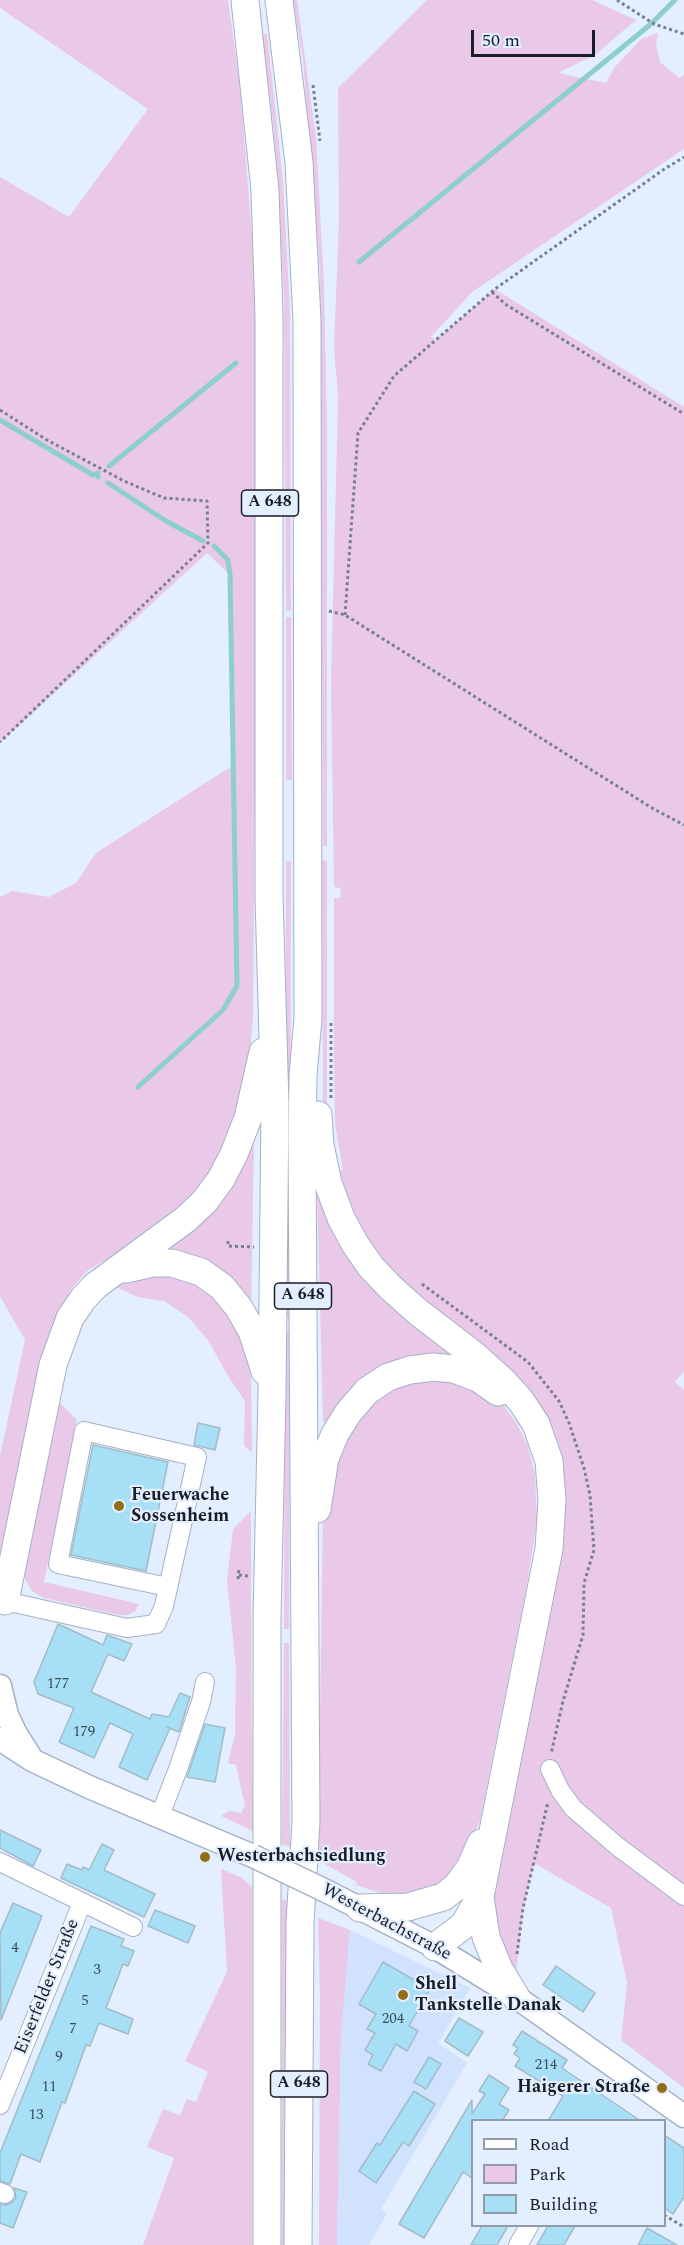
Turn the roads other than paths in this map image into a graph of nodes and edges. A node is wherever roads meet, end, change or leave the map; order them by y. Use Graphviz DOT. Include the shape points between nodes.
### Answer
graph roads {
  1 [pos="245,0"];
  2 [pos="279,0"];
  3 [pos="272,1006"];
  4 [pos="319,1020"];
  5 [pos="118,1271"];
  6 [pos="272,1395"];
  7 [pos="303,1574"];
  8 [pos="168,1587"];
  9 [pos="2,1609"];
  10 [pos="205,1682"];
  11 [pos="0,1686"];
  12 [pos="0,1739"];
  13 [pos="32,1760"];
  14 [pos="550,1769"];
  15 [pos="159,1818"];
  16 [pos="0,1862"];
  17 [pos="468,1892"];
  18 [pos="684,1896"];
  19 [pos="82,1903"];
  20 [pos="360,1908"];
  21 [pos="133,1927"];
  22 [pos="435,1947"];
  23 [pos="516,1997"];
  24 [pos="0,2105"];
  25 [pos="684,2116"];
  26 [pos="528,2227"];
  27 [pos="267,2245"];
  28 [pos="298,2245"];
  29 [pos="518,2245"];
  1 -- 3 [label="highway, A 648" via="265,190 270,316"];
  2 -- 4 [label="highway, A 648" via="299,162 307,320"];
  3 -- 5 [label="highway" via="248,1118 221,1179 186,1219"];
  3 -- 6 [label="highway, A 648"];
  4 -- 7 [label="highway, A 648" via="303,1075"];
  4 -- 17 [label="highway" via="316,1076 320,1144 341,1218 371,1267 391,1288 474,1355 521,1401 536,1424 549,1461 549,1549"];
  5 -- 6 [label="highway" via="172,1263 201,1272 222,1287 252,1331"];
  5 -- 9 [label="highway" via="82,1299 61,1338"];
  6 -- 27 [label="highway, A 648" via="267,1618"];
  7 -- 17 [label="highway" via="325,1458 348,1413 367,1391 388,1377 410,1370 454,1369 494,1389 522,1419 534,1443 541,1472 541,1537 510,1705 481,1843 470,1868"];
  7 -- 28 [label="highway, A 648" via="306,1821 300,1923"];
  8 -- 8 [label="street" via="58,1564 84,1431 197,1458"];
  8 -- 9 [label="street" via="156,1624 127,1628"];
  10 -- 15 [label="street"];
  11 -- 13 [label="main road" via="7,1715"];
  12 -- 13 [label="main road, Westerbachstraße"];
  13 -- 15 [label="main road, Westerbachstraße"];
  14 -- 18 [label="street" via="573,1808"];
  15 -- 20 [label="main road, Westerbachstraße, bridge" via="244,1852"];
  16 -- 19 [label="street"];
  17 -- 20 [label="highway" via="408,1907"];
  17 -- 22 [label="highway" via="464,1925"];
  17 -- 23 [label="highway" via="499,1969"];
  19 -- 21 [label="street"];
  19 -- 24 [label="street, Eiserfelder Straße"];
  20 -- 22 [label="main road, Westerbachstraße"];
  22 -- 23 [label="main road, Westerbachstraße"];
  23 -- 25 [label="main road, Westerbachstraße"];
  26 -- 29 [label="street"];
}
